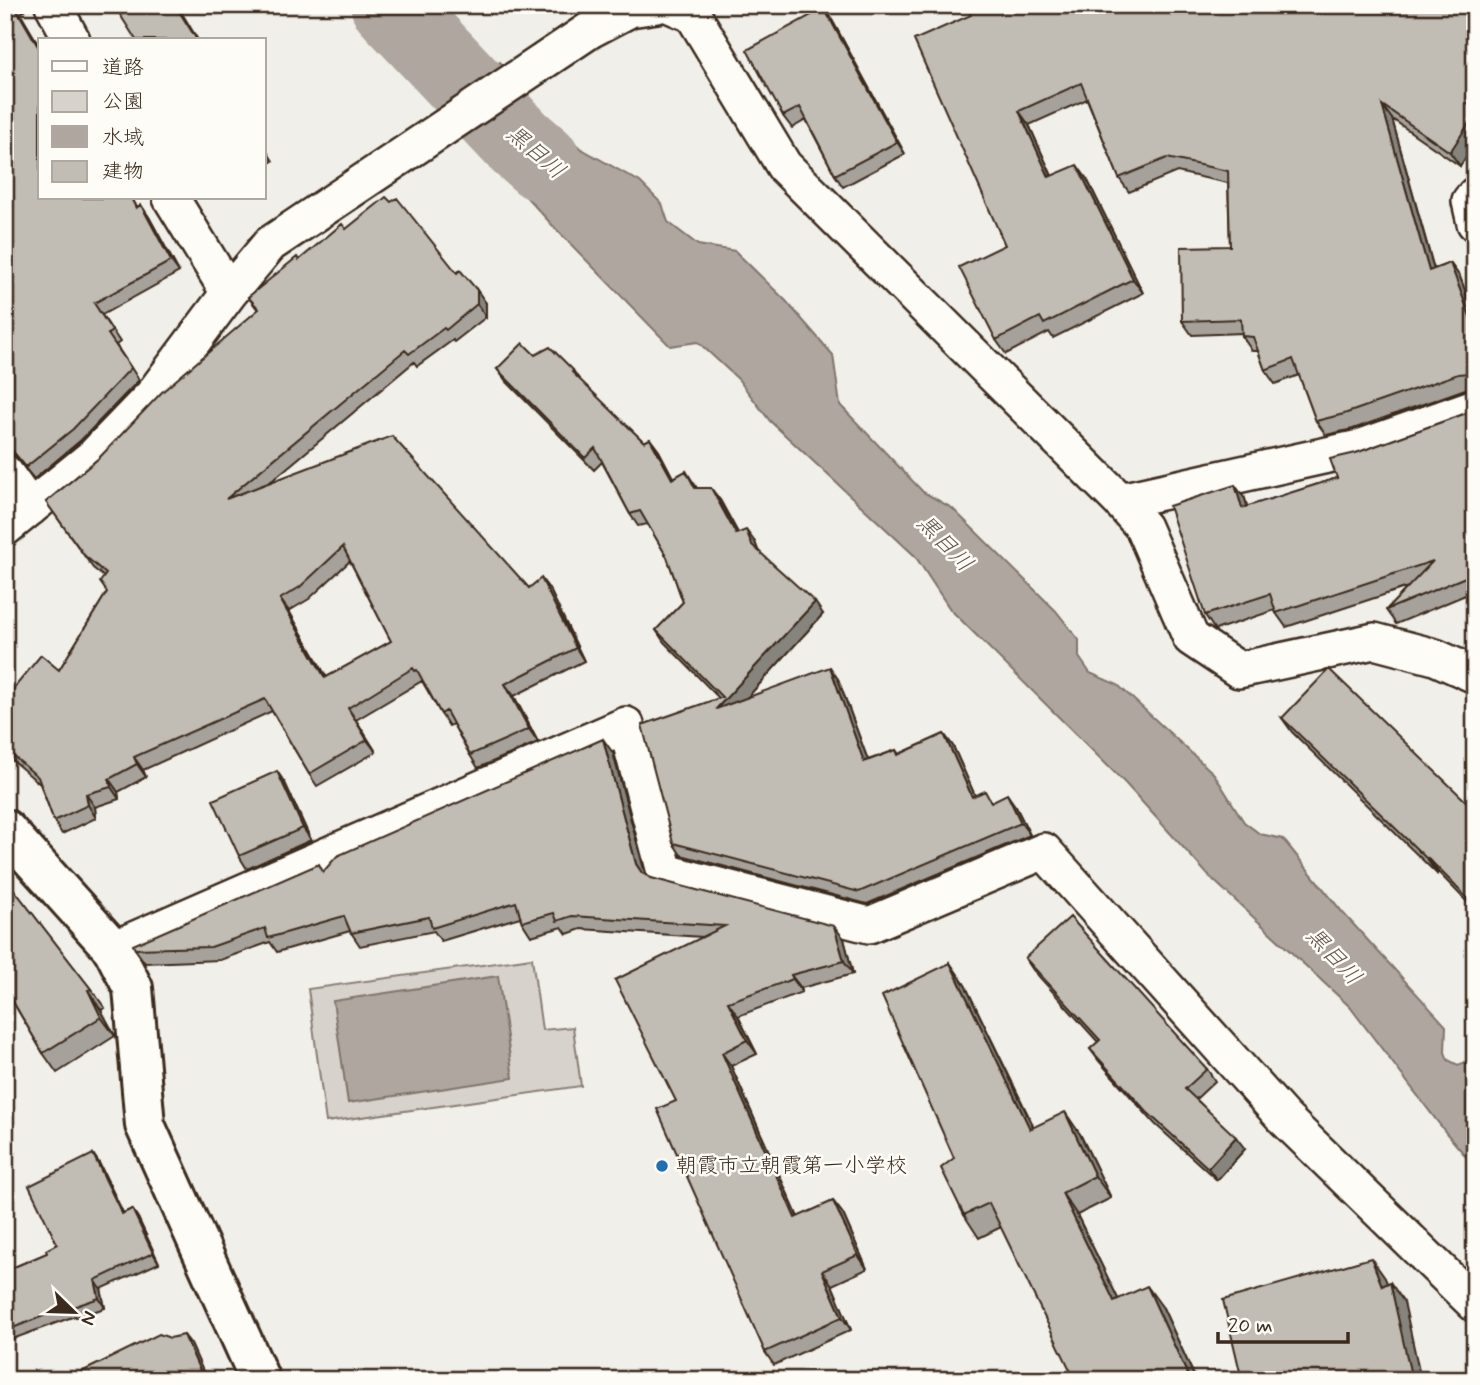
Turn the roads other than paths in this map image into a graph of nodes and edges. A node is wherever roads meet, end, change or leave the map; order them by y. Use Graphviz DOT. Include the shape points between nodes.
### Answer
graph roads {
  1 [pos="53,5"];
  2 [pos="657,5"];
  3 [pos="670,5"];
  4 [pos="71,38"];
  5 [pos="1475,195"];
  6 [pos="172,200"];
  7 [pos="1475,223"];
  8 [pos="229,293"];
  9 [pos="1475,407"];
  10 [pos="5,473"];
  11 [pos="1121,501"];
  12 [pos="18,518"];
  13 [pos="1475,675"];
  14 [pos="5,829"];
  15 [pos="113,949"];
  16 [pos="1475,1304"];
  17 [pos="260,1380"];
  1 -- 4 [label="street"];
  2 -- 8 [label="street" via="630,9 590,30 270,244"];
  3 -- 11 [label="street" via="693,15 784,166"];
  5 -- 7 [label="street" via="1470,201"];
  6 -- 8 [label="street"];
  8 -- 12 [label="street" via="152,396 95,455"];
  9 -- 11 [label="street" via="1359,448"];
  10 -- 12 [label="street"];
  11 -- 13 [label="street" via="1143,527 1191,638 1239,670 1374,641 1435,657"];
  14 -- 15 [label="street"];
  15 -- 16 [label="street" via="626,725 665,872 869,925 1044,850 1284,1118"];
  15 -- 17 [label="street" via="133,988 145,1125"];
}
